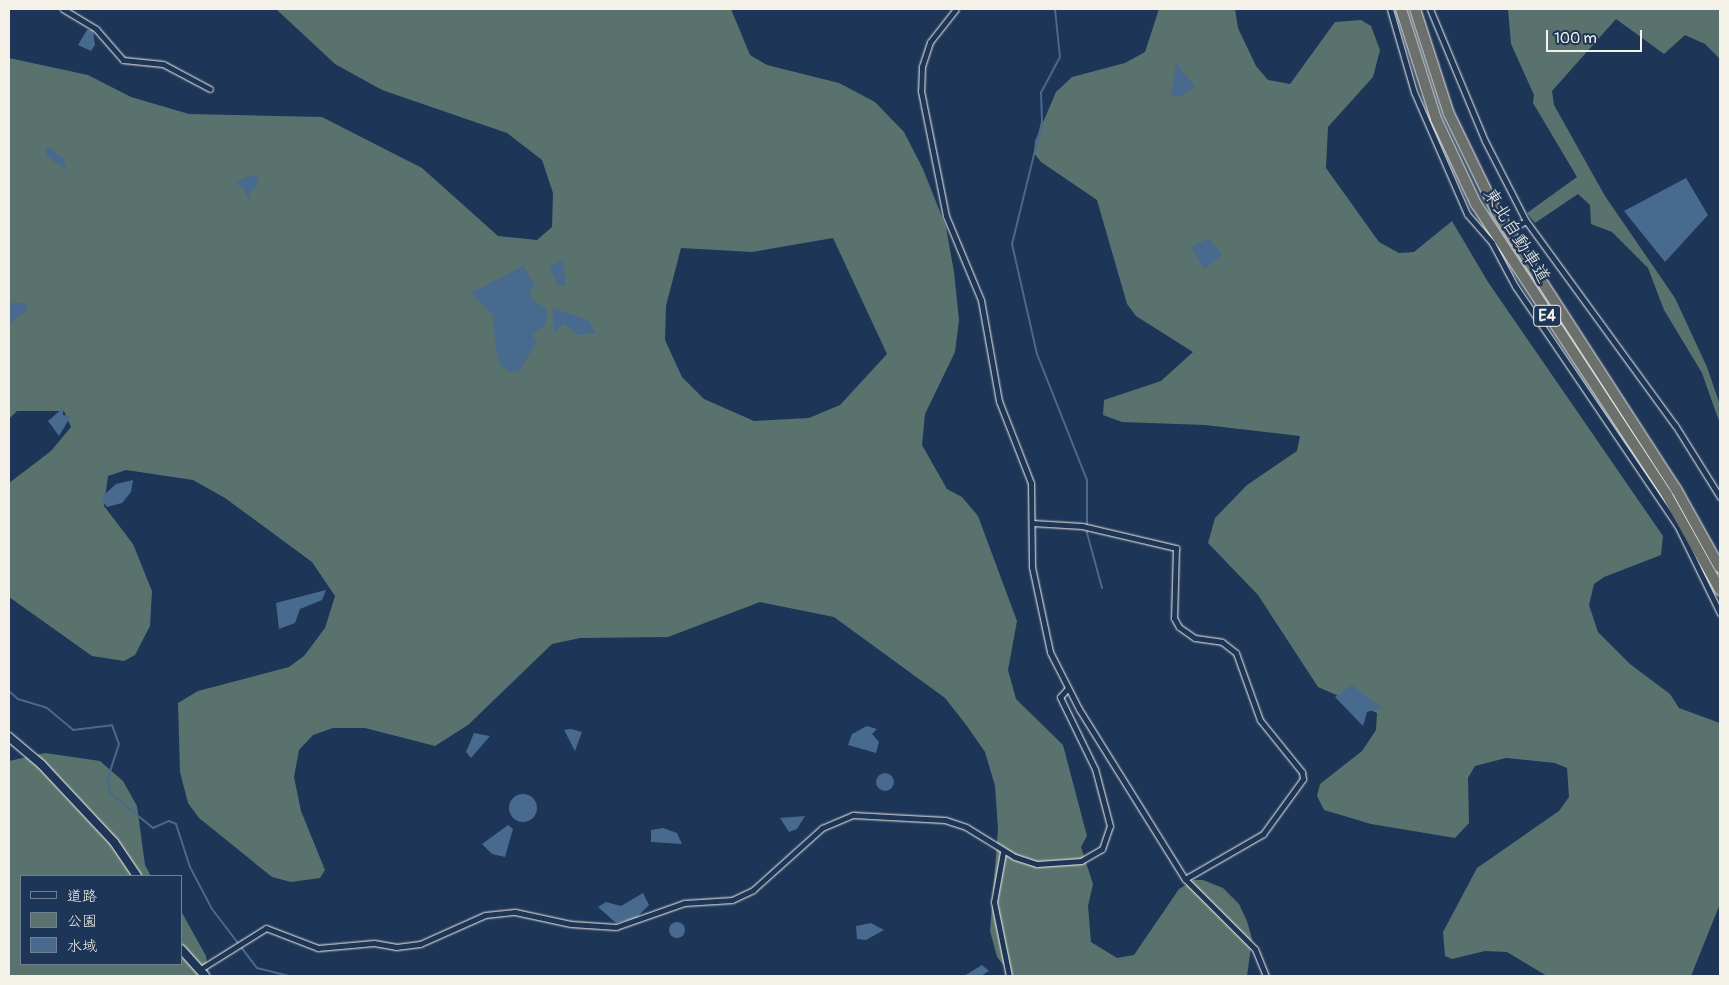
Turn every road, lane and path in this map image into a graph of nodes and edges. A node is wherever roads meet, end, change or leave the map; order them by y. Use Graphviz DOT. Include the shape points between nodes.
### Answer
graph roads {
  1 [pos="63,9"];
  2 [pos="956,9"];
  3 [pos="1390,9"];
  4 [pos="1400,9"];
  5 [pos="1415,9"];
  6 [pos="1430,9"];
  7 [pos="210,89"];
  8 [pos="1526,221"];
  9 [pos="1517,226"];
  10 [pos="1720,497"];
  11 [pos="1032,523"];
  12 [pos="1720,568"];
  13 [pos="1715,591"];
  14 [pos="1720,613"];
  15 [pos="1068,688"];
  16 [pos="9,737"];
  17 [pos="1003,852"];
  18 [pos="136,875"];
  19 [pos="1185,879"];
  20 [pos="182,950"];
  21 [pos="202,973"];
  22 [pos="1009,976"];
  23 [pos="1266,976"];
  1 -- 7 [label="street" via="96,29 123,60 163,64"];
  2 -- 11 [label="street" via="930,42 922,66 921,91 946,216 981,300 1000,401 1031,483"];
  3 -- 13 [label="street" via="1414,92 1467,214 1492,243 1515,286 1677,525"];
  4 -- 13 [label="highway, 東北自動車道 / E4" via="1436,119 1476,204 1667,495"];
  5 -- 12 [label="highway, 東北自動車道 / E4" via="1449,114 1496,211 1676,489"];
  6 -- 8 [label="street" via="1485,141"];
  8 -- 9 [label="street"];
  8 -- 10 [label="street" via="1675,425"];
  11 -- 15 [label="street" via="1032,567 1041,616 1050,652"];
  11 -- 19 [label="street" via="1082,526 1176,548 1174,618 1179,627 1195,638 1222,642 1236,653 1260,720 1303,776 1263,834"];
  13 -- 14 [label="street"];
  15 -- 17 [label="street" via="1060,697 1095,769 1110,835 1098,853 1067,864 1037,864"];
  15 -- 19 [label="street"];
  16 -- 18 [label="street" via="41,764 114,842"];
  17 -- 21 [label="street" via="955,822 910,815 853,816 811,836 746,895 732,900 684,903 616,927 571,924 515,912 479,916 406,946 318,948 273,927 228,951"];
  17 -- 22 [label="street" via="994,902"];
  19 -- 23 [label="street" via="1255,949"];
  20 -- 21 [label="street"];
}
